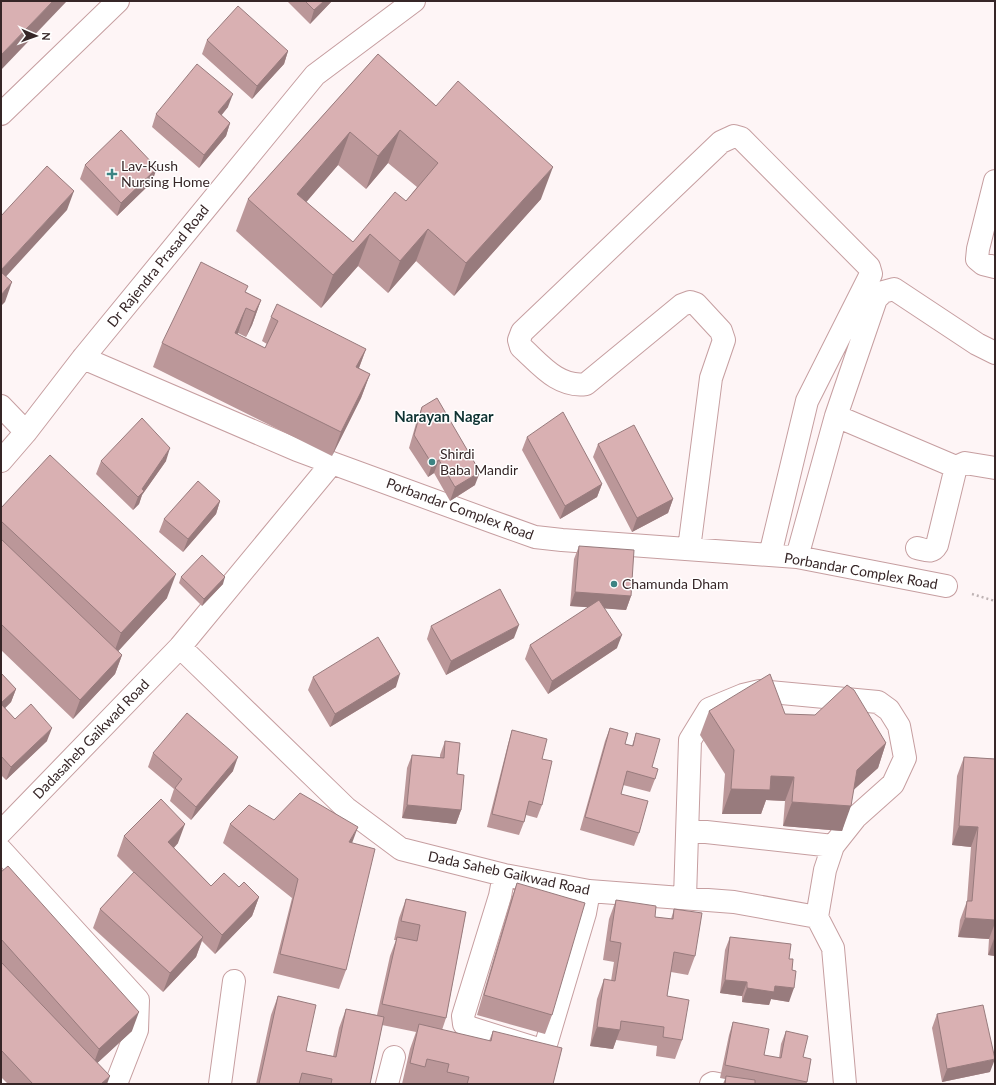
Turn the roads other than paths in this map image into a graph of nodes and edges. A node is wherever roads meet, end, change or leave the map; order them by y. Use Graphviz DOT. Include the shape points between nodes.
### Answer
graph roads {
  1 [pos="118,1"];
  2 [pos="414,1"];
  3 [pos="1,114"];
  4 [pos="995,181"];
  5 [pos="995,268"];
  6 [pos="995,353"];
  7 [pos="84,358"];
  8 [pos="1,406"];
  9 [pos="836,416"];
  10 [pos="26,432"];
  11 [pos="1,461"];
  12 [pos="332,463"];
  13 [pos="956,467"];
  14 [pos="995,468"];
  15 [pos="917,548"];
  16 [pos="689,549"];
  17 [pos="770,555"];
  18 [pos="796,557"];
  19 [pos="946,586"];
  20 [pos="180,647"];
  21 [pos="688,830"];
  22 [pos="1,832"];
  23 [pos="834,846"];
  24 [pos="1,850"];
  25 [pos="507,890"];
  26 [pos="589,891"];
  27 [pos="685,898"];
  28 [pos="817,917"];
  29 [pos="234,981"];
  30 [pos="394,1056"];
  31 [pos="116,1084"];
  32 [pos="220,1084"];
  33 [pos="387,1084"];
  34 [pos="711,1084"];
  35 [pos="718,1084"];
  36 [pos="845,1084"];
  1 -- 3 [label="street"];
  2 -- 7 [label="street, Dr Rajendra Prasad Road" via="315,75"];
  4 -- 5 [label="street" via="977,259"];
  6 -- 9 [label="street" via="977,344 894,289 883,292 876,299"];
  7 -- 10 [label="street, Dr Rajendra Prasad Road"];
  7 -- 12 [label="street, Porbandar Complex Road"];
  8 -- 10 [label="street"];
  9 -- 13 [label="street"];
  9 -- 18 [label="street"];
  10 -- 11 [label="street, Dr Rajendra Prasad Road"];
  12 -- 16 [label="street, Porbandar Complex Road" via="535,537"];
  12 -- 20 [label="street"];
  13 -- 14 [label="street" via="965,463"];
  13 -- 15 [label="street" via="937,545 931,551"];
  16 -- 17 [label="street, Porbandar Complex Road"];
  16 -- 17 [label="street" via="711,378 724,340 721,331 696,304 690,302 682,305 586,384 578,385 553,376 522,347 519,340 522,332 721,142 734,136 741,138 869,267 871,274 807,401"];
  17 -- 18 [label="street, Porbandar Complex Road"];
  18 -- 19 [label="street, Porbandar Complex Road"];
  20 -- 22 [label="street, Dadasaheb Gaikwad Road"];
  20 -- 25 [label="street, Dada Saheb Gaikwad Road" via="346,808 401,849"];
  21 -- 23 [label="street"];
  21 -- 23 [label="street" via="690,740 709,709 760,691 878,702 889,710 899,726 904,758 893,784 856,817"];
  21 -- 27 [label="street"];
  23 -- 28 [label="street" via="825,870"];
  24 -- 31 [label="street" via="138,1000 137,1030"];
  25 -- 26 [label="street, Dada Saheb Gaikwad Road"];
  25 -- 26 [label="street" via="463,1016 464,1024 538,1049 545,1047 548,1041 577,911"];
  26 -- 27 [label="street, Dada Saheb Gaikwad Road"];
  27 -- 28 [label="street, Dada Saheb Gaikwad Road" via="734,902"];
  28 -- 36 [label="street" via="833,948"];
  29 -- 32 [label="street"];
  30 -- 33 [label="street"];
  34 -- 35 [label="street"];
}
